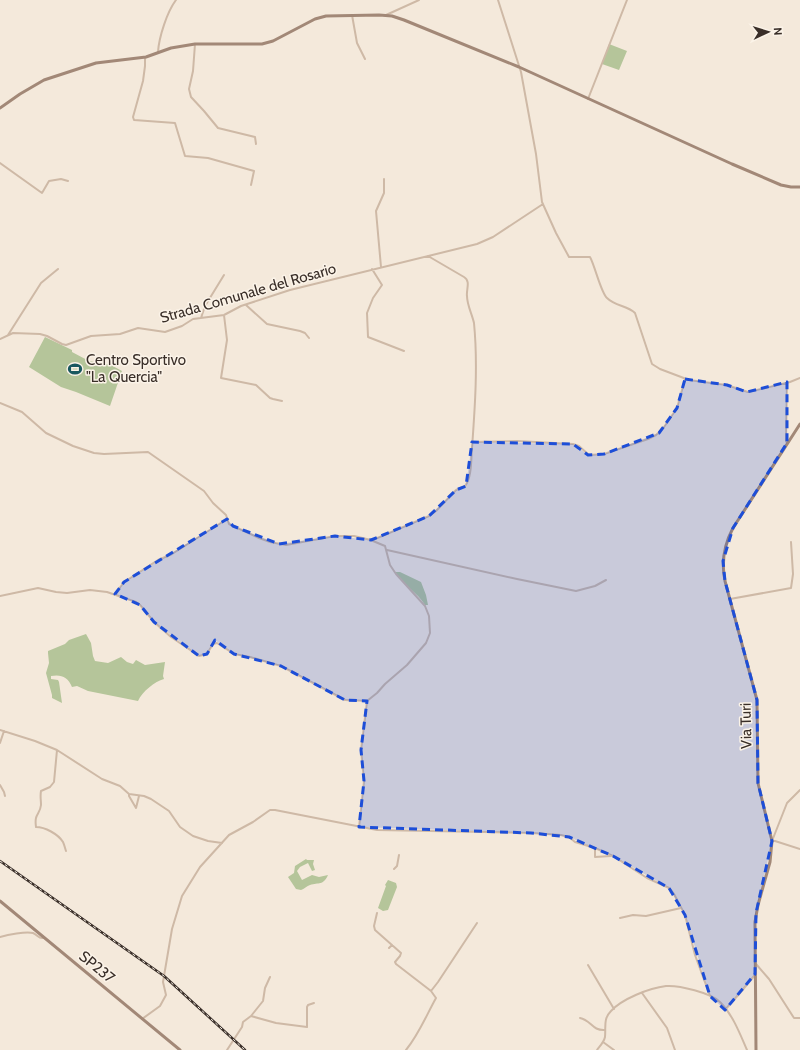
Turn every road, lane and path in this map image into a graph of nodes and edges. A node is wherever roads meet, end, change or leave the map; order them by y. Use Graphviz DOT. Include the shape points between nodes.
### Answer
graph roads {
  1 [pos="176,0"];
  2 [pos="419,0"];
  3 [pos="498,0"];
  4 [pos="627,0"];
  5 [pos="385,15"];
  6 [pos="352,16"];
  7 [pos="195,44"];
  8 [pos="158,52"];
  9 [pos="145,57"];
  10 [pos="365,59"];
  11 [pos="519,67"];
  12 [pos="588,99"];
  13 [pos="0,108"];
  14 [pos="256,144"];
  15 [pos="0,163"];
  16 [pos="384,179"];
  17 [pos="68,181"];
  18 [pos="251,185"];
  19 [pos="800,187"];
  20 [pos="544,204"];
  21 [pos="428,256"];
  22 [pos="381,267"];
  23 [pos="58,269"];
  24 [pos="372,269"];
  25 [pos="224,275"];
  26 [pos="246,305"];
  27 [pos="224,315"];
  28 [pos="201,318"];
  29 [pos="8,335"];
  30 [pos="309,338"];
  31 [pos="0,339"];
  32 [pos="404,350"];
  33 [pos="800,378"];
  34 [pos="685,379"];
  35 [pos="787,382"];
  36 [pos="282,401"];
  37 [pos="0,403"];
  38 [pos="800,424"];
  39 [pos="472,442"];
  40 [pos="788,443"];
  41 [pos="227,519"];
  42 [pos="371,540"];
  43 [pos="791,542"];
  44 [pos="387,550"];
  45 [pos="606,580"];
  46 [pos="115,594"];
  47 [pos="0,596"];
  48 [pos="730,599"];
  49 [pos="367,701"];
  50 [pos="0,730"];
  51 [pos="4,731"];
  52 [pos="0,743"];
  53 [pos="57,750"];
  54 [pos="0,785"];
  55 [pos="800,790"];
  56 [pos="129,794"];
  57 [pos="5,796"];
  58 [pos="139,796"];
  59 [pos="359,827"];
  60 [pos="772,841"];
  61 [pos="222,843"];
  62 [pos="595,848"];
  63 [pos="800,849"];
  64 [pos="66,851"];
  65 [pos="399,855"];
  66 [pos="613,856"];
  67 [pos="394,869"];
  68 [pos="0,901"];
  69 [pos="681,908"];
  70 [pos="377,913"];
  71 [pos="620,918"];
  72 [pos="477,923"];
  73 [pos="0,937"];
  74 [pos="44,938"];
  75 [pos="392,945"];
  76 [pos="389,948"];
  77 [pos="755,963"];
  78 [pos="588,965"];
  79 [pos="756,974"];
  80 [pos="270,977"];
  81 [pos="431,991"];
  82 [pos="642,993"];
  83 [pos="710,996"];
  84 [pos="314,1003"];
  85 [pos="614,1009"];
  86 [pos="725,1010"];
  87 [pos="251,1016"];
  88 [pos="142,1018"];
  89 [pos="580,1018"];
  90 [pos="800,1018"];
  91 [pos="605,1030"];
  92 [pos="603,1042"];
  93 [pos="180,1050"];
  94 [pos="227,1050"];
  95 [pos="406,1050"];
  96 [pos="597,1050"];
  97 [pos="614,1050"];
  98 [pos="676,1050"];
  99 [pos="747,1050"];
  100 [pos="756,1050"];
  1 -- 8 [label="street" via="165,25"];
  2 -- 5 [label="street"];
  3 -- 11 [label="street"];
  4 -- 12 [label="street"];
  5 -- 6 [label="main road"];
  5 -- 11 [label="main road" via="404,20"];
  6 -- 7 [label="main road" via="321,17 262,44"];
  6 -- 10 [label="street" via="357,42"];
  7 -- 8 [label="main road"];
  7 -- 14 [label="street" via="189,86 191,97 218,128 255,137"];
  8 -- 9 [label="main road"];
  9 -- 13 [label="main road" via="96,63 44,80"];
  9 -- 18 [label="street" via="145,69 134,120 175,123 185,156 208,158 254,171"];
  11 -- 12 [label="main road"];
  11 -- 20 [label="street"];
  12 -- 19 [label="main road" via="776,183"];
  15 -- 17 [label="street" via="42,193 49,181 60,178"];
  16 -- 22 [label="street" via="384,193 376,211"];
  20 -- 21 [label="street, Strada Comunale del Rosario" via="487,240"];
  20 -- 34 [label="street" via="569,257 590,257 606,297 635,313 652,364"];
  21 -- 22 [label="street, Strada Comunale del Rosario"];
  21 -- 39 [label="street" via="468,280 467,298 473,318 475,341"];
  22 -- 24 [label="street, Strada Comunale del Rosario"];
  23 -- 29 [label="street" via="41,283"];
  24 -- 26 [label="street, Strada Comunale del Rosario" via="290,290"];
  24 -- 32 [label="street" via="382,285 367,313 368,337"];
  25 -- 28 [label="street" via="205,306"];
  26 -- 27 [label="street, Strada Comunale del Rosario"];
  26 -- 30 [label="street" via="267,324 300,331"];
  27 -- 28 [label="street, Strada Comunale del Rosario"];
  27 -- 36 [label="street" via="226,346 221,378 256,385 273,400"];
  28 -- 29 [label="street, Strada Comunale del Rosario" via="165,332 138,328 120,334 91,336 66,345 43,334"];
  29 -- 31 [label="street, Strada Comunale del Rosario"];
  33 -- 35 [label="street"];
  34 -- 35 [label="street" via="727,385 748,392"];
  34 -- 39 [label="street" via="677,408 659,433 604,454 588,455 579,446 571,444"];
  35 -- 40 [label="street"];
  37 -- 41 [label="street" via="22,412 46,433 72,446 104,454 148,452 204,491"];
  38 -- 40 [label="main road, Via Turi"];
  39 -- 42 [label="street" via="468,481 465,486 456,490 429,516"];
  40 -- 48 [label="main road, Via Turi" via="735,524 728,539 723,566"];
  41 -- 42 [label="street" via="233,526 279,544 335,536 357,536"];
  41 -- 46 [label="street" via="124,582"];
  42 -- 44 [label="street" via="385,546"];
  43 -- 48 [label="street" via="791,588"];
  44 -- 45 [label="street" via="576,591"];
  44 -- 49 [label="street" via="390,565 396,574 426,606 430,633 426,643 407,664"];
  46 -- 47 [label="street" via="90,590 67,593 38,588"];
  46 -- 49 [label="street" via="136,602 171,637 199,656 206,654 213,644 217,643 234,654 250,656 281,666 345,700"];
  48 -- 60 [label="main road, Via Turi" via="758,700 758,782"];
  49 -- 59 [label="street" via="361,750 364,787"];
  50 -- 51 [label="street"];
  51 -- 52 [label="street"];
  51 -- 53 [label="street"];
  53 -- 56 [label="street" via="102,779 120,786"];
  53 -- 64 [label="street" via="54,782 41,792 41,806 35,819 36,827 52,832 62,841"];
  54 -- 57 [label="street"];
  55 -- 60 [label="street" via="787,803"];
  56 -- 58 [label="street"];
  56 -- 58 [label="street" via="136,808"];
  58 -- 61 [label="street" via="151,799 169,811 180,827 193,836"];
  59 -- 61 [label="street" via="270,810 229,835"];
  59 -- 62 [label="street" via="377,830 561,834 575,842"];
  60 -- 63 [label="street"];
  60 -- 77 [label="main road, Via Turi" via="770,862 756,913"];
  61 -- 88 [label="street" via="200,867 182,896 172,929 163,982 166,995 160,1006"];
  62 -- 66 [label="street"];
  62 -- 66 [label="street" via="595,857"];
  65 -- 67 [label="street"];
  66 -- 69 [label="street" via="647,878 669,888"];
  68 -- 74 [label="main road, SP237 / SP237"];
  69 -- 71 [label="street" via="646,916 634,914"];
  69 -- 83 [label="street"];
  70 -- 75 [label="street" via="375,930"];
  72 -- 81 [label="street"];
  73 -- 74 [label="street" via="30,933"];
  74 -- 88 [label="main road, SP237 / SP237"];
  75 -- 76 [label="street"];
  75 -- 81 [label="street" via="401,954 396,964"];
  77 -- 79 [label="main road, Via Turi"];
  77 -- 90 [label="street" via="769,979 794,1018"];
  78 -- 85 [label="street"];
  79 -- 86 [label="street"];
  79 -- 100 [label="main road, Via Turi"];
  80 -- 87 [label="street" via="263,1001"];
  81 -- 95 [label="street" via="436,998 419,1033"];
  82 -- 83 [label="street" via="671,986"];
  82 -- 85 [label="street" via="622,1002"];
  82 -- 98 [label="street" via="667,1028"];
  83 -- 86 [label="street" via="721,1003"];
  84 -- 87 [label="street" via="307,1007 308,1027 276,1023"];
  85 -- 91 [label="street" via="606,1017"];
  86 -- 99 [label="street" via="737,1026"];
  87 -- 94 [label="street" via="243,1022"];
  88 -- 93 [label="main road, SP237 / SP237"];
  89 -- 91 [label="street" via="598,1030"];
  91 -- 92 [label="street"];
  92 -- 96 [label="street"];
  92 -- 97 [label="street"];
}
